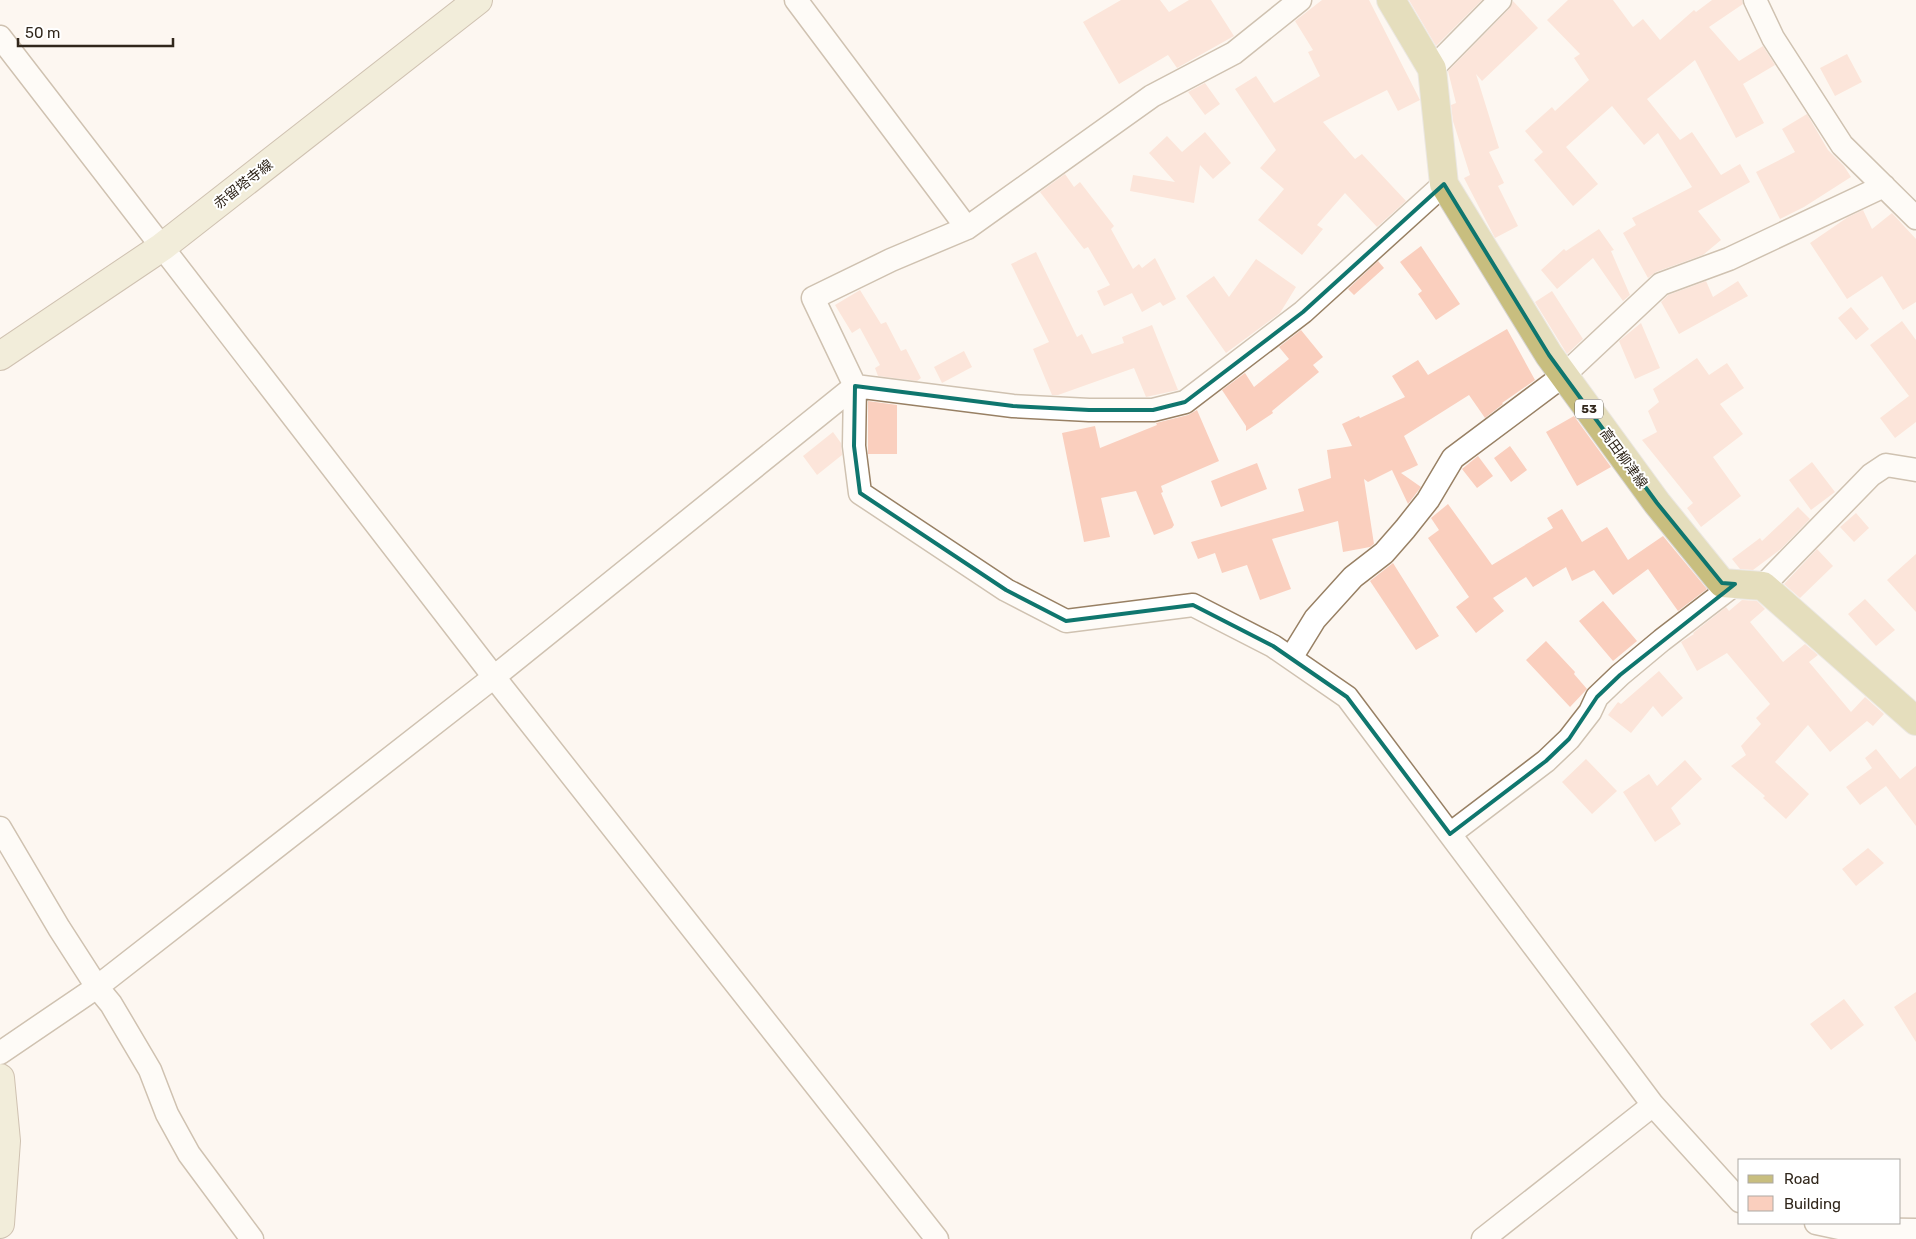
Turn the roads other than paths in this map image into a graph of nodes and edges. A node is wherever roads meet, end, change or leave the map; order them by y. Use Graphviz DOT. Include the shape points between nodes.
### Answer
graph roads {
  1 [pos="478,0"];
  2 [pos="796,0"];
  3 [pos="1300,0"];
  4 [pos="1391,0"];
  5 [pos="1500,0"];
  6 [pos="1755,0"];
  7 [pos="0,38"];
  8 [pos="1432,69"];
  9 [pos="1444,184"];
  10 [pos="1884,186"];
  11 [pos="1916,218"];
  12 [pos="967,228"];
  13 [pos="162,247"];
  14 [pos="0,356"];
  15 [pos="1564,375"];
  16 [pos="855,386"];
  17 [pos="1916,470"];
  18 [pos="1736,584"];
  19 [pos="1763,586"];
  20 [pos="1291,658"];
  21 [pos="494,677"];
  22 [pos="1916,721"];
  23 [pos="0,828"];
  24 [pos="1450,834"];
  25 [pos="97,987"];
  26 [pos="0,1053"];
  27 [pos="0,1078"];
  28 [pos="1653,1105"];
  29 [pos="1738,1199"];
  30 [pos="0,1224"];
  31 [pos="1821,1224"];
  32 [pos="1916,1230"];
  33 [pos="252,1239"];
  34 [pos="937,1239"];
  35 [pos="1483,1239"];
  1 -- 13 [label="main road, 赤留塔寺線"];
  2 -- 12 [label="street"];
  3 -- 12 [label="street" via="1234,53 1152,96"];
  4 -- 8 [label="main road, 高田柳津線 / 53"];
  5 -- 8 [label="street"];
  6 -- 10 [label="street" via="1773,38 1842,145"];
  7 -- 13 [label="street"];
  8 -- 9 [label="main road, 高田柳津線 / 53"];
  9 -- 15 [label="main road, 高田柳津線 / 53"];
  9 -- 16 [label="street" via="1303,312 1184,402 1153,410 1089,410 1013,406"];
  10 -- 11 [label="street"];
  10 -- 15 [label="street" via="1729,259 1661,284"];
  12 -- 16 [label="street" via="813,298"];
  13 -- 14 [label="main road, 赤留塔寺線"];
  13 -- 21 [label="street"];
  15 -- 18 [label="main road, 高田柳津線 / 53" via="1657,503 1722,583"];
  15 -- 20 [label="street" via="1453,458 1428,500 1405,529 1384,553 1353,577 1315,619"];
  16 -- 20 [label="street" via="854,446 860,493 1006,590 1066,621 1192,605"];
  16 -- 21 [label="street"];
  17 -- 19 [label="street" via="1886,466 1870,475"];
  18 -- 19 [label="main road, 高田柳津線 / 53"];
  18 -- 24 [label="street" via="1620,675 1597,697 1569,739 1546,761"];
  19 -- 22 [label="main road"];
  20 -- 24 [label="street" via="1347,697"];
  21 -- 25 [label="street"];
  21 -- 34 [label="street"];
  23 -- 25 [label="street"];
  24 -- 28 [label="street"];
  25 -- 26 [label="street"];
  25 -- 33 [label="street" via="111,1004 150,1070 167,1114 189,1154"];
  27 -- 30 [label="main road" via="6,1141"];
  28 -- 29 [label="street"];
  28 -- 35 [label="street"];
  31 -- 32 [label="street" via="1844,1229"];
}
